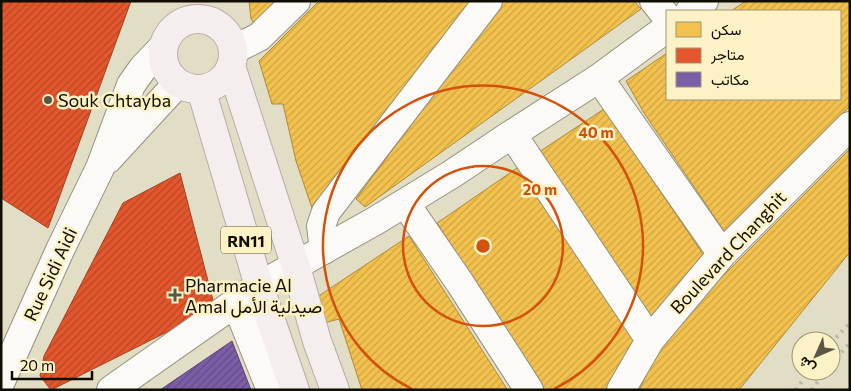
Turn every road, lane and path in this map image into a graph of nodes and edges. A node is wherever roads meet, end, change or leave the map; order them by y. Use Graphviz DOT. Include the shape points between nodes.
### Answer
graph roads {
  1 [pos="296,1"];
  2 [pos="488,1"];
  3 [pos="654,1"];
  4 [pos="704,1"];
  5 [pos="691,10"];
  6 [pos="212,11"];
  7 [pos="666,15"];
  8 [pos="171,25"];
  9 [pos="666,29"];
  10 [pos="232,58"];
  11 [pos="599,78"];
  12 [pos="189,86"];
  13 [pos="850,126"];
  14 [pos="512,134"];
  15 [pos="100,168"];
  16 [pos="405,203"];
  17 [pos="324,250"];
  18 [pos="722,254"];
  19 [pos="296,267"];
  20 [pos="259,286"];
  21 [pos="236,303"];
  22 [pos="650,340"];
  23 [pos="1,381"];
  24 [pos="111,390"];
  25 [pos="271,390"];
  26 [pos="295,390"];
  27 [pos="335,390"];
  28 [pos="529,390"];
  29 [pos="621,390"];
  1 -- 10 [label="street"];
  2 -- 17 [label="street" via="326,212 321,226"];
  3 -- 7 [label="street"];
  4 -- 5 [label="street"];
  6 -- 8 [label="main road, RN11" via="203,19 193,18"];
  6 -- 10 [label="main road, RN11" via="232,42"];
  8 -- 12 [label="main road, RN11" via="162,54 165,68"];
  8 -- 15 [label="street, Rue Sidi Aidi" via="132,85"];
  9 -- 11 [label="street"];
  10 -- 12 [label="main road" via="226,75 219,82"];
  10 -- 19 [label="main road, RN11"];
  11 -- 14 [label="street"];
  11 -- 18 [label="street"];
  12 -- 15 [label="street, Rue Sidi Aidi"];
  12 -- 20 [label="main road, RN11"];
  13 -- 18 [label="street, Boulevard Changhit"];
  14 -- 16 [label="street"];
  14 -- 22 [label="street"];
  15 -- 23 [label="street, Rue Sidi Aidi"];
  16 -- 17 [label="street"];
  16 -- 28 [label="street"];
  17 -- 19 [label="street"];
  18 -- 22 [label="street, Boulevard Changhit"];
  19 -- 20 [label="street"];
  19 -- 27 [label="main road, RN11" via="316,341"];
  20 -- 21 [label="street"];
  20 -- 26 [label="main road, RN11"];
  21 -- 24 [label="street"];
  21 -- 25 [label="street"];
  22 -- 29 [label="street, Boulevard Changhit"];
}
